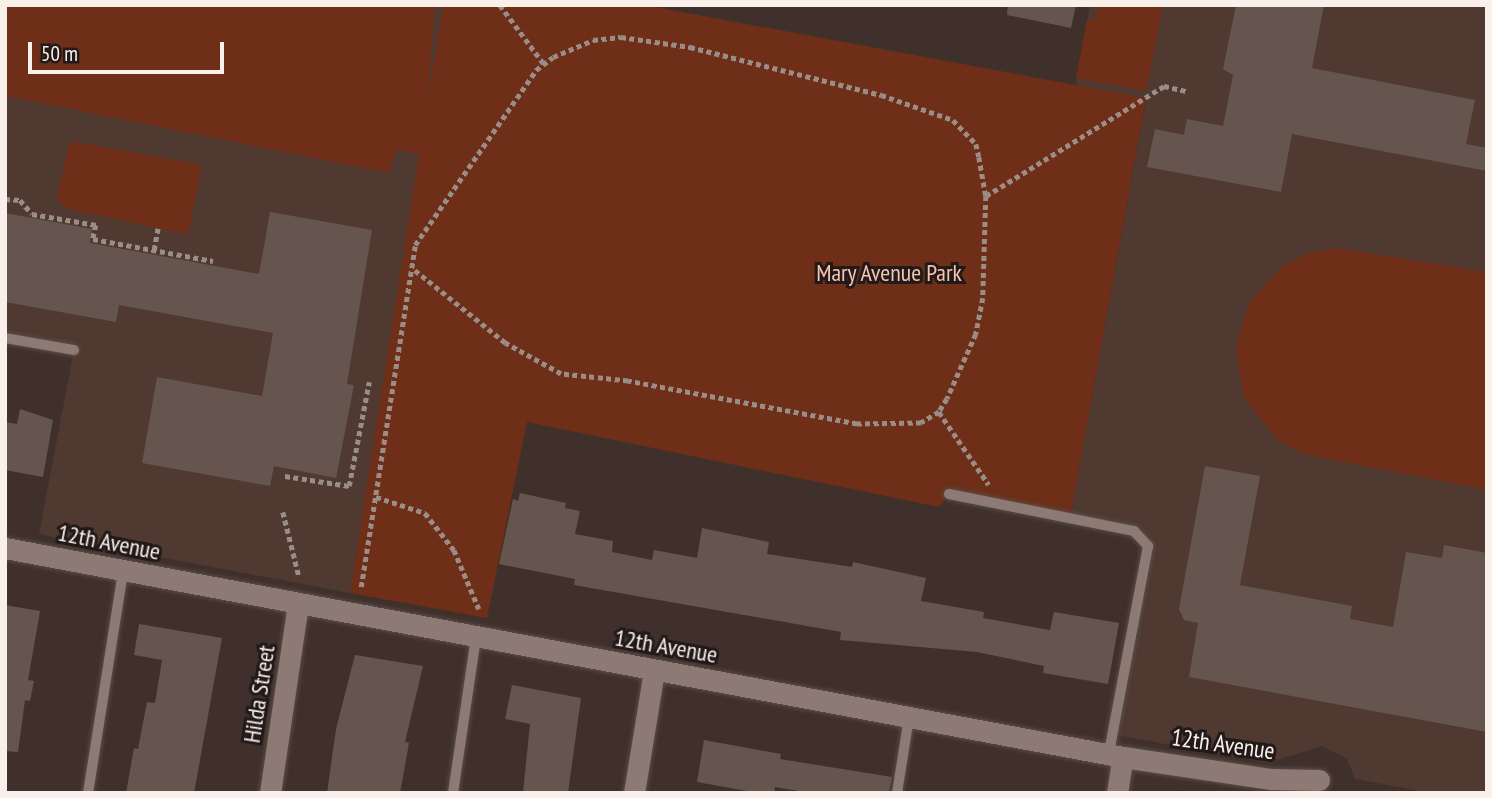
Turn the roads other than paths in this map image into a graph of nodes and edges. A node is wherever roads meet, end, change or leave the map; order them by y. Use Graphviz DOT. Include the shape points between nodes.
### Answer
graph roads {
  1 [pos="5,338"];
  2 [pos="74,350"];
  3 [pos="949,494"];
  4 [pos="5,548"];
  5 [pos="123,571"];
  6 [pos="298,604"];
  7 [pos="476,637"];
  8 [pos="654,670"];
  9 [pos="909,717"];
  10 [pos="1116,755"];
  11 [pos="1321,787"];
  12 [pos="88,793"];
  13 [pos="270,793"];
  14 [pos="453,793"];
  15 [pos="634,793"];
  16 [pos="897,793"];
  17 [pos="1117,793"];
  1 -- 2 [label="lane"];
  3 -- 10 [label="lane" via="1134,531 1148,546"];
  4 -- 5 [label="street, 12th Avenue"];
  5 -- 6 [label="street, 12th Avenue"];
  5 -- 12 [label="lane"];
  6 -- 7 [label="street, 12th Avenue"];
  6 -- 13 [label="street, Hilda Street"];
  7 -- 8 [label="street, 12th Avenue"];
  7 -- 14 [label="lane"];
  8 -- 9 [label="street, 12th Avenue"];
  8 -- 15 [label="street"];
  9 -- 10 [label="street, 12th Avenue"];
  9 -- 16 [label="lane"];
  10 -- 11 [label="street, 12th Avenue"];
  10 -- 17 [label="street"];
}
